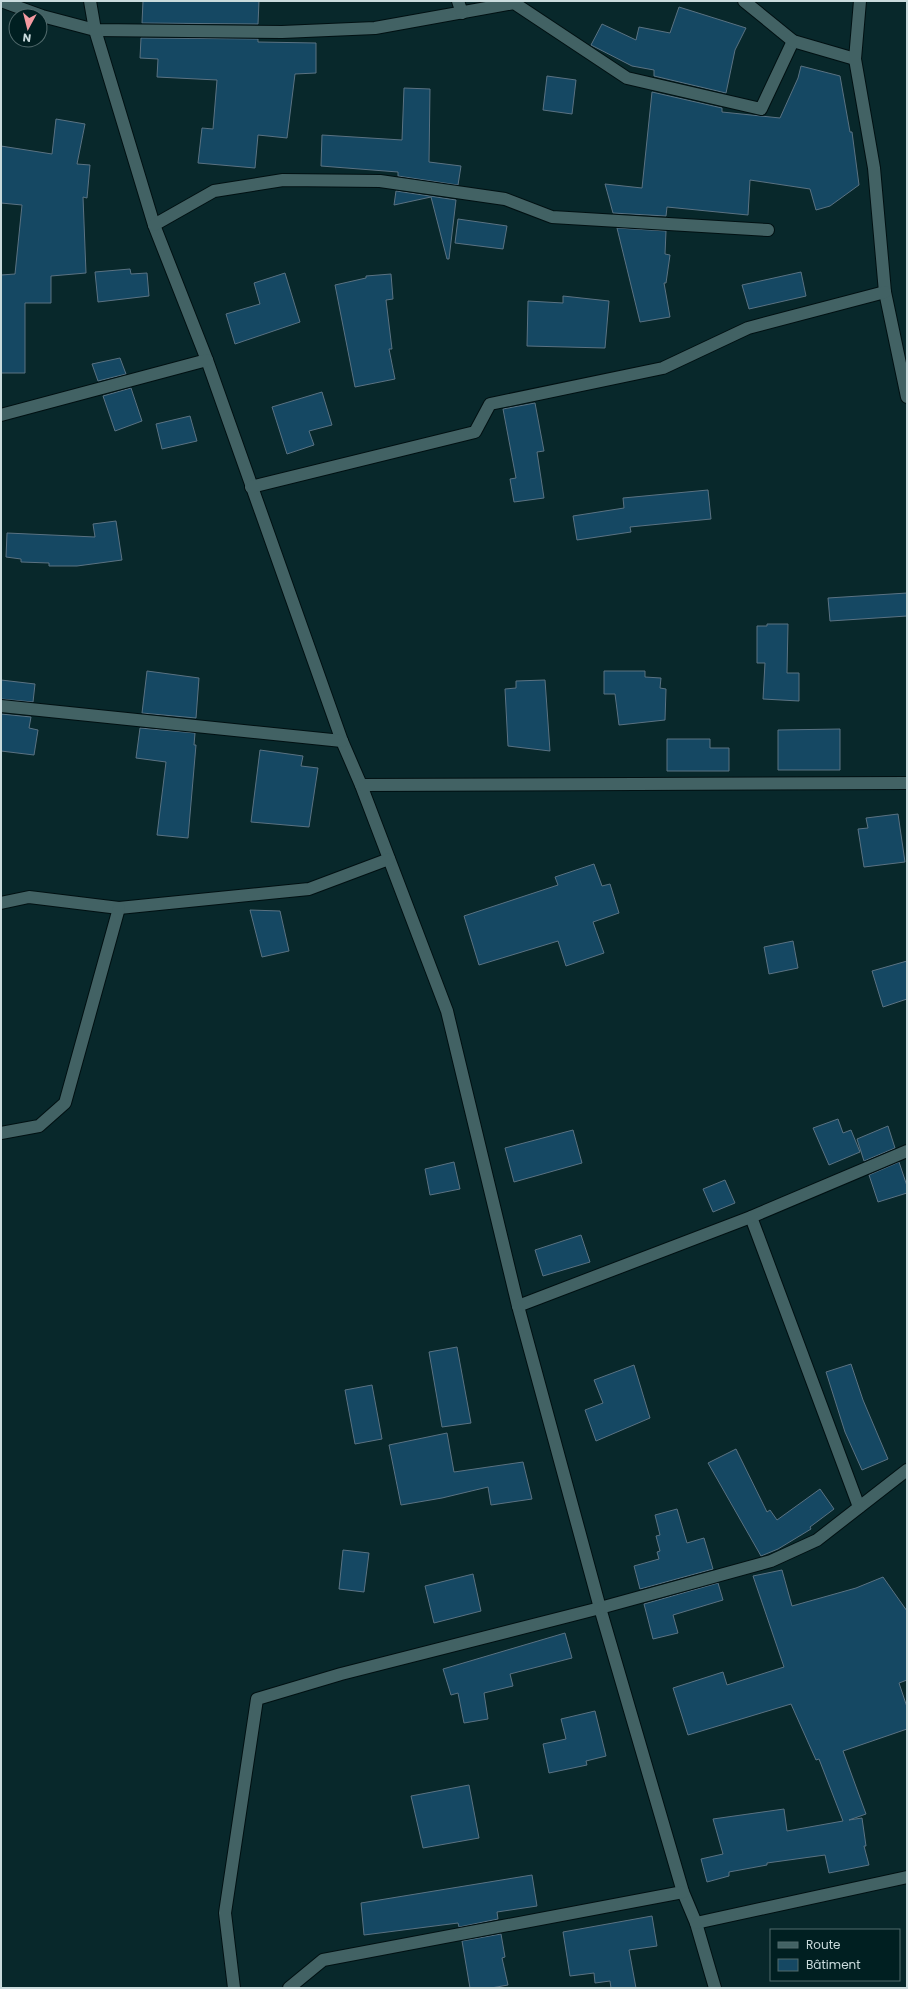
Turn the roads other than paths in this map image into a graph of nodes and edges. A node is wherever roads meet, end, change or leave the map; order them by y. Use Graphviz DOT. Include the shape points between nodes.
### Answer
graph roads {
  1 [pos="1,1"];
  2 [pos="90,1"];
  3 [pos="458,1"];
  4 [pos="744,1"];
  5 [pos="860,1"];
  6 [pos="462,13"];
  7 [pos="95,30"];
  8 [pos="794,41"];
  9 [pos="855,58"];
  10 [pos="154,225"];
  11 [pos="768,230"];
  12 [pos="884,292"];
  13 [pos="207,360"];
  14 [pos="907,397"];
  15 [pos="1,415"];
  16 [pos="251,487"];
  17 [pos="1,706"];
  18 [pos="342,741"];
  19 [pos="907,783"];
  20 [pos="362,785"];
  21 [pos="389,859"];
  22 [pos="1,903"];
  23 [pos="119,908"];
  24 [pos="1,1133"];
  25 [pos="907,1151"];
  26 [pos="751,1217"];
  27 [pos="518,1306"];
  28 [pos="907,1470"];
  29 [pos="859,1507"];
  30 [pos="600,1608"];
  31 [pos="907,1877"];
  32 [pos="684,1892"];
  33 [pos="696,1923"];
  34 [pos="234,1988"];
  35 [pos="289,1988"];
  36 [pos="715,1988"];
  1 -- 7 [label="street" via="42,16"];
  2 -- 7 [label="street"];
  3 -- 6 [label="street"];
  4 -- 8 [label="street"];
  5 -- 9 [label="street"];
  6 -- 7 [label="street" via="375,28 282,32"];
  6 -- 8 [label="street" via="514,3 627,78 761,109"];
  7 -- 10 [label="street"];
  8 -- 9 [label="street"];
  9 -- 12 [label="street" via="874,168"];
  10 -- 11 [label="street" via="214,191 283,180 380,181 505,199 552,217"];
  10 -- 13 [label="street"];
  12 -- 14 [label="street"];
  12 -- 16 [label="street" via="748,328 663,368 490,404 475,432"];
  13 -- 15 [label="street"];
  13 -- 16 [label="street"];
  16 -- 18 [label="street"];
  17 -- 18 [label="street"];
  18 -- 20 [label="street"];
  19 -- 20 [label="street"];
  20 -- 21 [label="street"];
  21 -- 23 [label="street" via="309,889"];
  21 -- 27 [label="street" via="447,1011"];
  22 -- 23 [label="street" via="29,897"];
  23 -- 24 [label="street" via="65,1103 39,1126"];
  25 -- 26 [label="street"];
  26 -- 27 [label="street"];
  26 -- 29 [label="street"];
  27 -- 30 [label="street"];
  28 -- 29 [label="street"];
  29 -- 30 [label="street" via="817,1540 770,1561"];
  30 -- 32 [label="street"];
  30 -- 34 [label="street" via="257,1698 224,1913"];
  31 -- 33 [label="street"];
  32 -- 33 [label="street"];
  32 -- 35 [label="street" via="323,1960"];
  33 -- 36 [label="street"];
}
